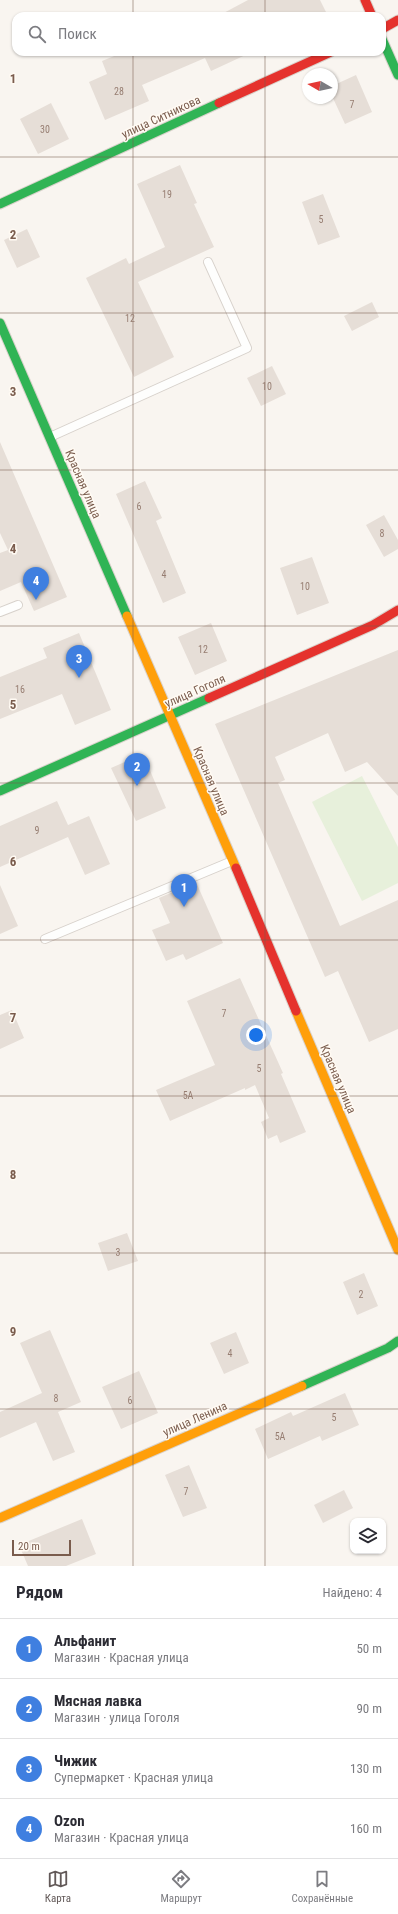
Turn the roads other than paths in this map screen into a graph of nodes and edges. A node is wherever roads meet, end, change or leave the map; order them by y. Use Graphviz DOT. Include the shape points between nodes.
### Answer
graph roads {
  1 [pos="364,0"];
  2 [pos="370,12"];
  3 [pos="398,20"];
  4 [pos="386,26"];
  5 [pos="386,48"];
  6 [pos="322,56"];
  7 [pos="398,75"];
  8 [pos="0,204"];
  9 [pos="208,262"];
  10 [pos="0,324"];
  11 [pos="49,437"];
  12 [pos="18,605"];
  13 [pos="398,610"];
  14 [pos="0,612"];
  15 [pos="170,716"];
  16 [pos="0,791"];
  17 [pos="232,861"];
  18 [pos="45,939"];
  19 [pos="398,1250"];
  20 [pos="398,1340"];
  21 [pos="0,1518"];
  1 -- 2 [label="main road"];
  3 -- 4 [label="main road"];
  5 -- 7 [label="main road"];
  6 -- 8 [label="main road, улица Ситникова"];
  9 -- 11 [label="lane" via="247,348"];
  10 -- 11 [label="main road, Красная улица"];
  11 -- 15 [label="main road, Красная улица"];
  12 -- 14 [label="lane"];
  13 -- 15 [label="main road, улица Гоголя" via="373,625"];
  15 -- 16 [label="main road, улица Гоголя"];
  15 -- 17 [label="main road, Красная улица"];
  17 -- 18 [label="lane"];
  17 -- 19 [label="main road, Красная улица"];
  20 -- 21 [label="main road, улица Ленина" via="388,1348"];
}
